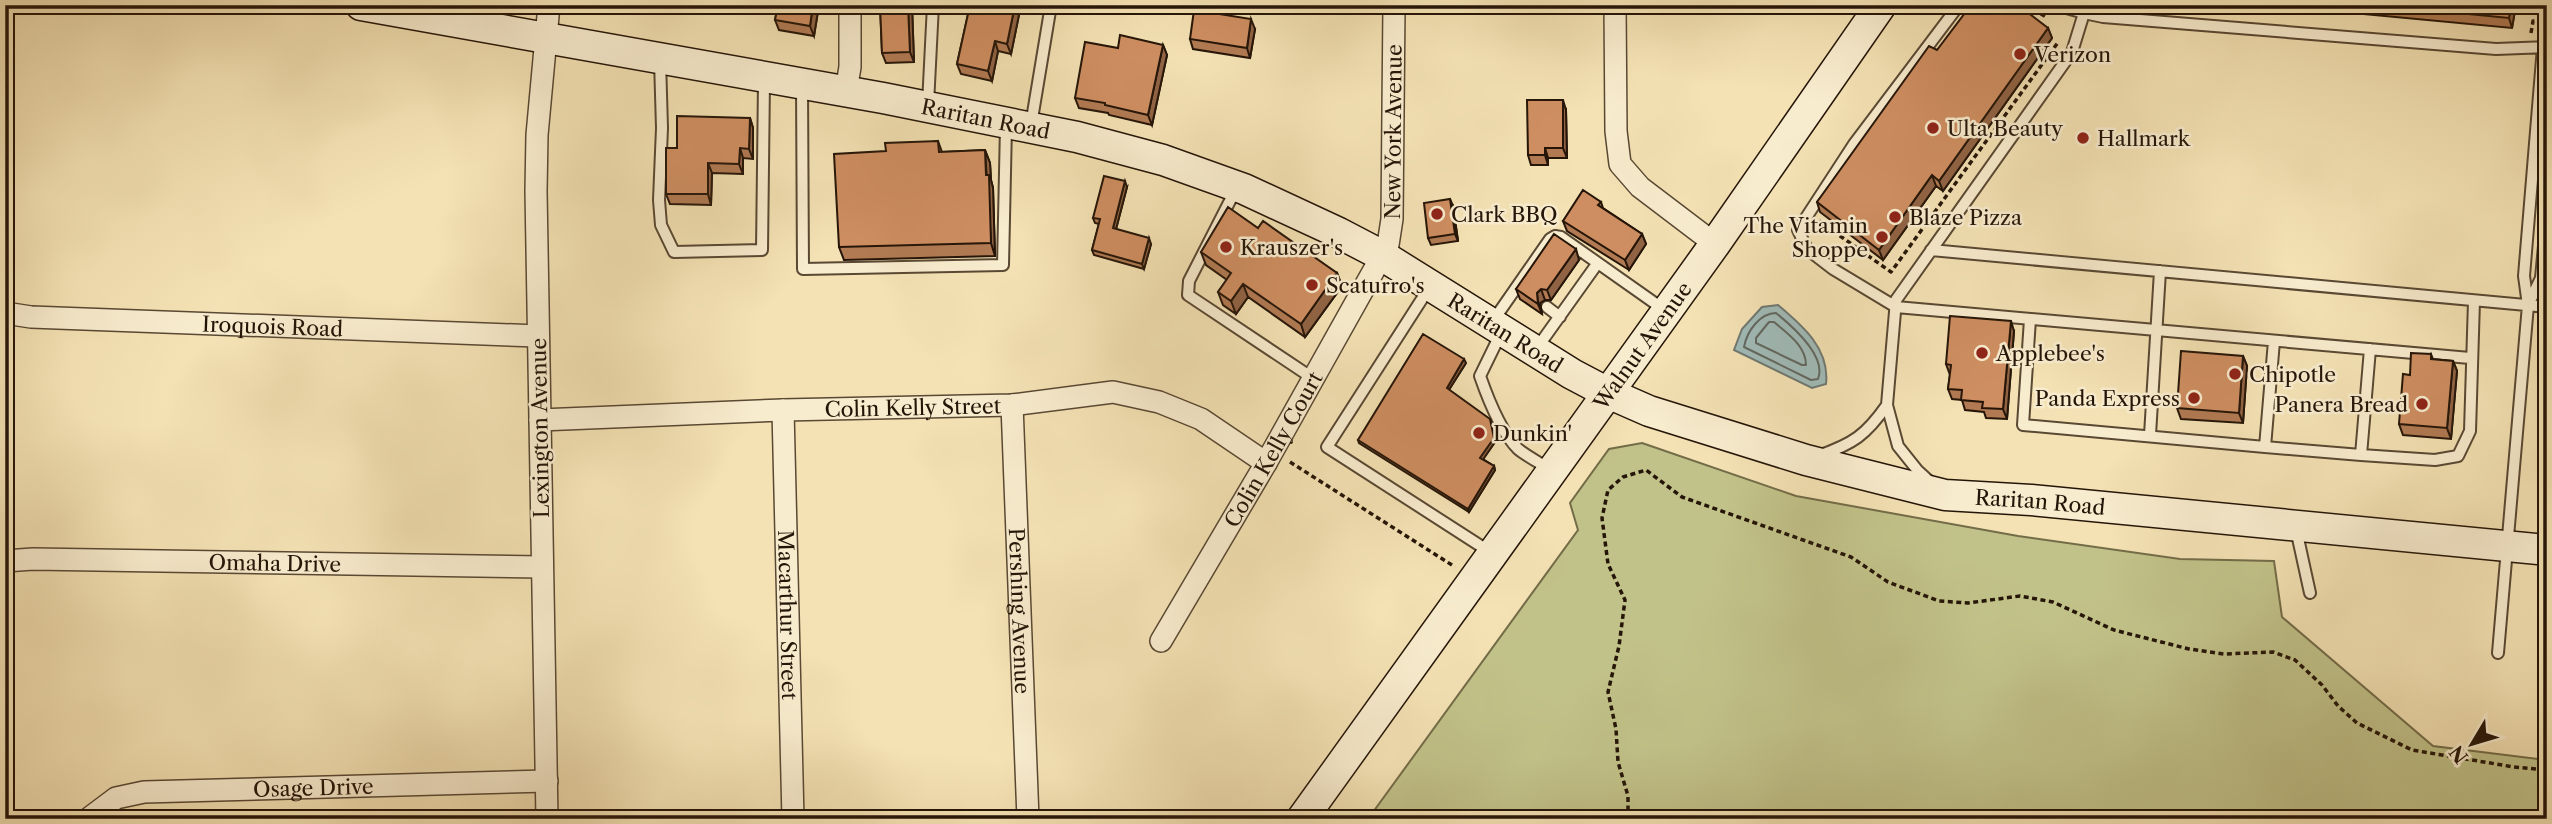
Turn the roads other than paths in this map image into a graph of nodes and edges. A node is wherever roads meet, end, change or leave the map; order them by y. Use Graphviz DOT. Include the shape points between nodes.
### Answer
graph roads {
  1 [pos="361,5"];
  2 [pos="550,5"];
  3 [pos="850,5"];
  4 [pos="933,5"];
  5 [pos="1051,5"];
  6 [pos="1394,5"];
  7 [pos="1615,5"];
  8 [pos="1881,5"];
  9 [pos="1959,5"];
  10 [pos="2056,5"];
  11 [pos="2085,9"];
  12 [pos="545,37"];
  13 [pos="2545,47"];
  14 [pos="660,57"];
  15 [pos="764,76"];
  16 [pos="802,82"];
  17 [pos="846,91"];
  18 [pos="928,107"];
  19 [pos="1019,125"];
  20 [pos="1237,187"];
  21 [pos="2547,213"];
  22 [pos="1715,244"];
  23 [pos="1931,250"];
  24 [pos="1383,256"];
  25 [pos="1597,264"];
  26 [pos="2160,271"];
  27 [pos="1430,285"];
  28 [pos="1516,289"];
  29 [pos="1527,295"];
  30 [pos="2474,301"];
  31 [pos="2528,306"];
  32 [pos="1546,307"];
  33 [pos="1896,307"];
  34 [pos="2547,307"];
  35 [pos="1667,311"];
  36 [pos="5,313"];
  37 [pos="1559,317"];
  38 [pos="2030,319"];
  39 [pos="1497,327"];
  40 [pos="2157,330"];
  41 [pos="538,335"];
  42 [pos="2274,341"];
  43 [pos="2370,349"];
  44 [pos="1535,350"];
  45 [pos="2470,358"];
  46 [pos="1314,379"];
  47 [pos="1608,393"];
  48 [pos="1012,405"];
  49 [pos="1887,405"];
  50 [pos="783,410"];
  51 [pos="540,420"];
  52 [pos="2150,435"];
  53 [pos="2265,447"];
  54 [pos="2361,455"];
  55 [pos="1269,457"];
  56 [pos="1806,460"];
  57 [pos="1552,471"];
  58 [pos="1945,495"];
  59 [pos="2295,526"];
  60 [pos="2507,546"];
  61 [pos="2547,550"];
  62 [pos="1493,553"];
  63 [pos="5,562"];
  64 [pos="542,568"];
  65 [pos="2310,593"];
  66 [pos="1161,641"];
  67 [pos="2498,653"];
  68 [pos="547,781"];
  69 [pos="89,819"];
  70 [pos="547,819"];
  71 [pos="793,819"];
  72 [pos="1028,819"];
  73 [pos="1302,819"];
  1 -- 12 [label="main road, Raritan Road"];
  2 -- 12 [label="street, Lexington Avenue"];
  3 -- 17 [label="street"];
  4 -- 18 [label="lane"];
  5 -- 19 [label="lane"];
  6 -- 24 [label="street, New York Avenue" via="1392,219"];
  7 -- 22 [label="street" via="1620,164 1640,187"];
  8 -- 22 [label="main road, Walnut Avenue"];
  9 -- 33 [label="lane" via="1798,230 1807,249"];
  10 -- 11 [label="lane"];
  11 -- 13 [label="lane" via="2103,17 2496,49"];
  11 -- 23 [label="lane" via="2072,52"];
  12 -- 14 [label="main road, Raritan Road"];
  12 -- 41 [label="street, Lexington Avenue" via="537,135"];
  13 -- 31 [label="lane" via="2524,276"];
  14 -- 15 [label="main road, Raritan Road"];
  14 -- 15 [label="lane" via="659,200 661,225 674,252 762,250"];
  15 -- 16 [label="main road, Raritan Road"];
  16 -- 17 [label="main road, Raritan Road"];
  16 -- 19 [label="lane" via="803,269 1003,265"];
  17 -- 18 [label="main road, Raritan Road"];
  18 -- 19 [label="main road, Raritan Road"];
  19 -- 20 [label="main road, Raritan Road" via="1149,156"];
  20 -- 24 [label="main road, Raritan Road"];
  20 -- 46 [label="lane" via="1189,281 1188,295"];
  21 -- 31 [label="lane" via="2541,278"];
  22 -- 35 [label="main road, Walnut Avenue"];
  23 -- 26 [label="lane"];
  23 -- 33 [label="lane" via="1896,300"];
  24 -- 27 [label="main road, Raritan Road"];
  24 -- 46 [label="street, Colin Kelly Court"];
  25 -- 28 [label="lane" via="1555,236"];
  25 -- 35 [label="lane"];
  25 -- 37 [label="lane"];
  26 -- 30 [label="lane"];
  26 -- 40 [label="lane"];
  27 -- 39 [label="main road, Raritan Road"];
  27 -- 62 [label="lane" via="1327,447"];
  28 -- 29 [label="lane"];
  28 -- 39 [label="lane"];
  30 -- 31 [label="lane"];
  30 -- 45 [label="lane"];
  31 -- 34 [label="lane"];
  31 -- 60 [label="lane"];
  32 -- 37 [label="lane"];
  33 -- 38 [label="lane"];
  33 -- 49 [label="lane"];
  35 -- 47 [label="main road, Walnut Avenue"];
  36 -- 41 [label="street, Iroquois Road"];
  37 -- 44 [label="lane"];
  38 -- 40 [label="lane"];
  38 -- 52 [label="lane" via="2023,425"];
  39 -- 44 [label="main road, Raritan Road"];
  39 -- 57 [label="lane" via="1480,376 1489,403 1511,441"];
  40 -- 42 [label="lane"];
  40 -- 52 [label="lane"];
  41 -- 51 [label="street, Lexington Avenue"];
  42 -- 43 [label="lane"];
  42 -- 53 [label="lane"];
  43 -- 45 [label="lane"];
  43 -- 54 [label="lane"];
  44 -- 47 [label="main road, Raritan Road"];
  45 -- 54 [label="lane" via="2470,431 2458,456 2435,460"];
  46 -- 55 [label="street, Colin Kelly Court"];
  47 -- 56 [label="main road, Raritan Road" via="1656,414"];
  47 -- 57 [label="main road, Walnut Avenue"];
  48 -- 50 [label="street, Colin Kelly Street"];
  48 -- 55 [label="street, Colin Kelly Street" via="1113,392 1159,402 1201,419"];
  48 -- 72 [label="street, Pershing Avenue"];
  49 -- 56 [label="lane" via="1873,425 1847,446"];
  49 -- 58 [label="lane" via="1898,446"];
  50 -- 51 [label="street, Colin Kelly Street"];
  50 -- 71 [label="street, Macarthur Street"];
  51 -- 64 [label="street, Lexington Avenue"];
  52 -- 53 [label="lane"];
  53 -- 54 [label="lane"];
  55 -- 66 [label="street, Colin Kelly Court"];
  56 -- 58 [label="main road, Raritan Road"];
  57 -- 62 [label="main road, Walnut Avenue"];
  58 -- 59 [label="main road, Raritan Road"];
  59 -- 60 [label="main road, Raritan Road"];
  59 -- 65 [label="lane"];
  60 -- 61 [label="main road, Raritan Road"];
  60 -- 67 [label="lane"];
  62 -- 73 [label="main road, Walnut Avenue"];
  63 -- 64 [label="street, Omaha Drive"];
  64 -- 68 [label="street, Lexington Avenue"];
  68 -- 69 [label="street, Osage Drive" via="144,792 117,798"];
  68 -- 70 [label="street, Lexington Avenue"];
}
